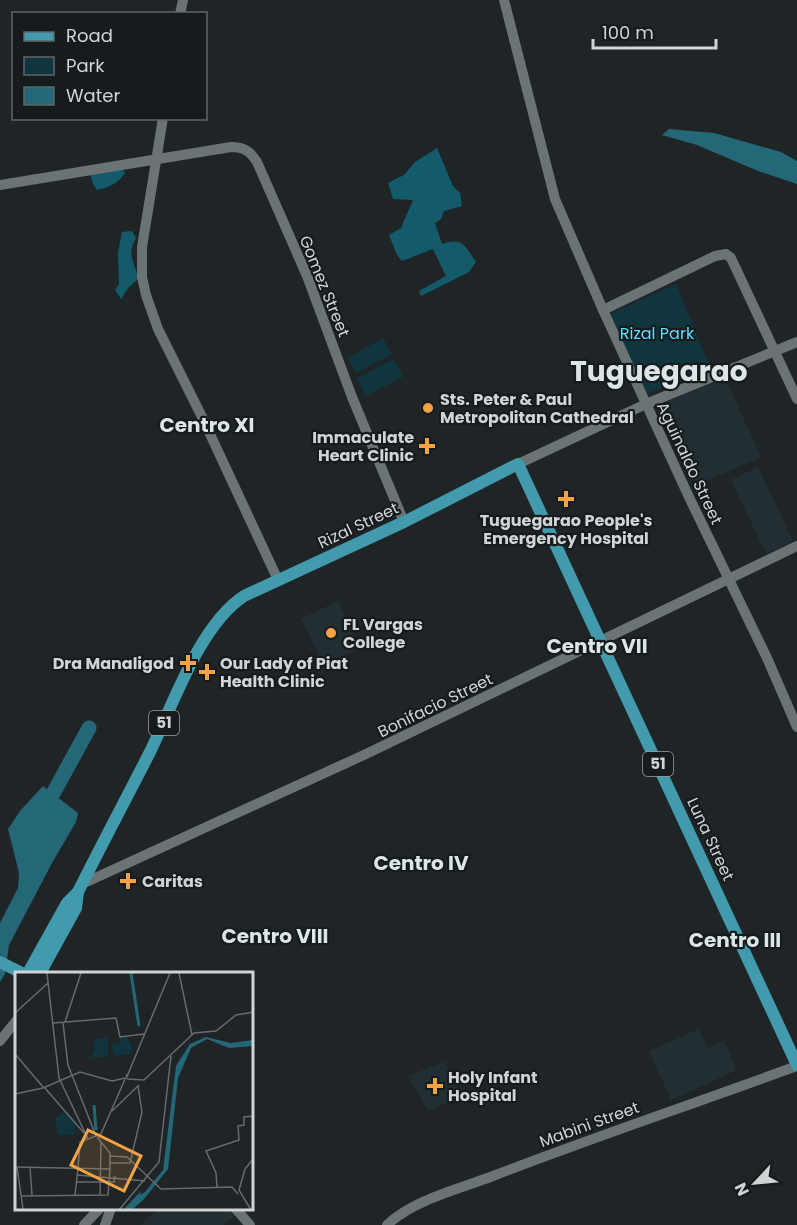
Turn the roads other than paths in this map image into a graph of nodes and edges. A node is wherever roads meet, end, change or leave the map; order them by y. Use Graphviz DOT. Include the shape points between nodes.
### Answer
graph roads {
  1 [pos="504,0"];
  2 [pos="163,120"];
  3 [pos="156,160"];
  4 [pos="0,185"];
  5 [pos="603,310"];
  6 [pos="797,342"];
  7 [pos="774,350"];
  8 [pos="797,399"];
  9 [pos="646,404"];
  10 [pos="518,464"];
  11 [pos="404,522"];
  12 [pos="797,546"];
  13 [pos="728,579"];
  14 [pos="278,580"];
  15 [pos="601,642"];
  16 [pos="797,727"];
  17 [pos="80,888"];
  18 [pos="0,962"];
  19 [pos="19,971"];
  20 [pos="29,972"];
  21 [pos="41,972"];
  22 [pos="15,1022"];
  23 [pos="0,1041"];
  24 [pos="797,1066"];
  25 [pos="99,1210"];
  26 [pos="111,1210"];
  27 [pos="236,1210"];
  28 [pos="390,1221"];
  29 [pos="84,1225"];
  30 [pos="105,1225"];
  31 [pos="250,1225"];
  1 -- 5 [label="street, Aguinaldo Street" via="555,199"];
  2 -- 3 [label="street"];
  3 -- 4 [label="street, Gomez Street"];
  3 -- 11 [label="street, Gomez Street" via="231,147 252,154 307,276"];
  3 -- 14 [label="street" via="142,247 146,295"];
  5 -- 7 [label="street" via="726,254"];
  5 -- 9 [label="street, Aguinaldo Street"];
  6 -- 7 [label="street, Rizal Street"];
  7 -- 8 [label="street"];
  7 -- 9 [label="street, Rizal Street"];
  9 -- 10 [label="street, Rizal Street"];
  9 -- 13 [label="street, Aguinaldo Street"];
  10 -- 11 [label="main road, Rizal Street / 51"];
  10 -- 15 [label="main road, Luna Street / 51"];
  11 -- 14 [label="main road, Rizal Street / 51"];
  12 -- 13 [label="street, Bonifacio Street"];
  13 -- 15 [label="street, Bonifacio Street"];
  13 -- 16 [label="street, Aguinaldo Street"];
  14 -- 17 [label="main road, Rizal Street / 51" via="244,596 214,624"];
  15 -- 17 [label="street, Bonifacio Street"];
  15 -- 24 [label="main road, Luna Street / 51"];
  17 -- 20 [label="main road, Rizal Street / 51" via="67,903"];
  17 -- 21 [label="main road, Rizal Street / 51" via="76,908"];
  18 -- 19 [label="main road"];
  22 -- 23 [label="street"];
  24 -- 28 [label="street, Mabini Street" via="555,1152 413,1207"];
  25 -- 29 [label="street"];
  26 -- 30 [label="street"];
  27 -- 31 [label="street"];
}
